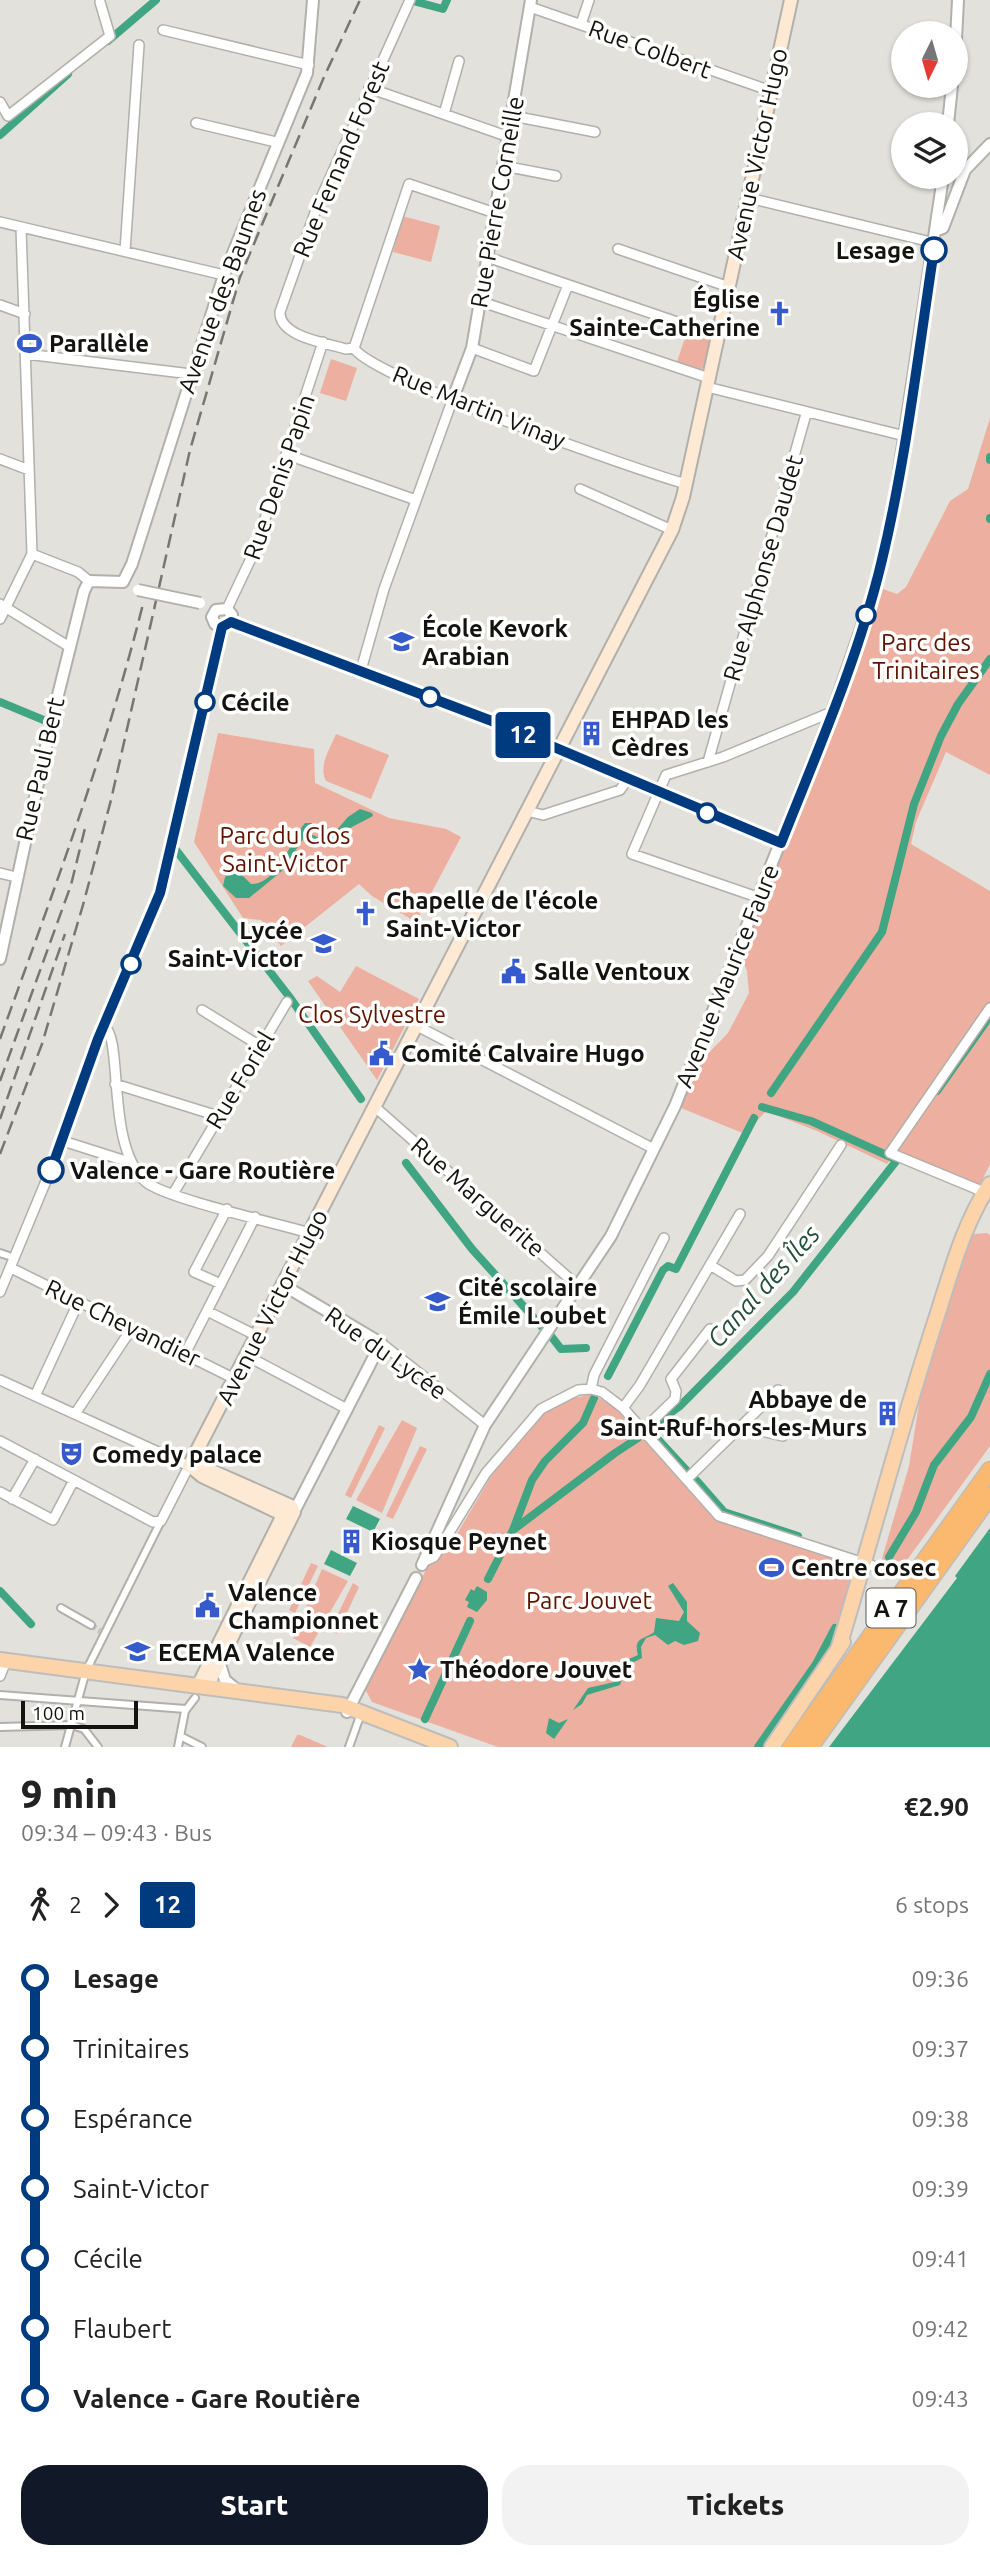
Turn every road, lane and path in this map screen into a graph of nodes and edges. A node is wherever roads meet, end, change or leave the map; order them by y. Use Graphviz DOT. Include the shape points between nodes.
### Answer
graph roads {
  1 [pos="313,0"];
  2 [pos="410,0"];
  3 [pos="589,0"];
  4 [pos="791,0"];
  5 [pos="958,0"];
  6 [pos="100,2"];
  7 [pos="531,3"];
  8 [pos="957,21"];
  9 [pos="580,24"];
  10 [pos="163,30"];
  11 [pos="139,45"];
  12 [pos="459,61"];
  13 [pos="309,65"];
  14 [pos="369,88"];
  15 [pos="771,91"];
  16 [pos="0,102"];
  17 [pos="444,114"];
  18 [pos="513,116"];
  19 [pos="196,123"];
  20 [pos="595,132"];
  21 [pos="509,137"];
  22 [pos="276,142"];
  23 [pos="990,144"];
  24 [pos="504,166"];
  25 [pos="556,176"];
  26 [pos="942,189"];
  27 [pos="749,198"];
  28 [pos="954,198"];
  29 [pos="940,201"];
  30 [pos="495,213"];
  31 [pos="0,222"];
  32 [pos="21,228"];
  33 [pos="937,230"];
  34 [pos="935,243"];
  35 [pos="618,249"];
  36 [pos="125,251"];
  37 [pos="487,257"];
  38 [pos="224,275"];
  39 [pos="568,285"];
  40 [pos="729,287"];
  41 [pos="479,301"];
  42 [pos="0,305"];
  43 [pos="25,314"];
  44 [pos="280,321"];
  45 [pos="554,326"];
  46 [pos="718,336"];
  47 [pos="323,342"];
  48 [pos="354,348"];
  49 [pos="472,348"];
  50 [pos="26,354"];
  51 [pos="191,374"];
  52 [pos="708,383"];
  53 [pos="452,401"];
  54 [pos="806,414"];
  55 [pos="905,436"];
  56 [pos="288,455"];
  57 [pos="0,460"];
  58 [pos="29,470"];
  59 [pos="686,484"];
  60 [pos="580,489"];
  61 [pos="416,500"];
  62 [pos="672,530"];
  63 [pos="32,554"];
  64 [pos="89,581"];
  65 [pos="122,582"];
  66 [pos="3,606"];
  67 [pos="221,609"];
  68 [pos="0,619"];
  69 [pos="226,624"];
  70 [pos="68,646"];
  71 [pos="362,670"];
  72 [pos="832,715"];
  73 [pos="558,750"];
  74 [pos="708,762"];
  75 [pos="627,780"];
  76 [pos="657,793"];
  77 [pos="527,811"];
  78 [pos="781,843"];
  79 [pos="0,873"];
  80 [pos="16,877"];
  81 [pos="761,898"];
  82 [pos="0,959"];
  83 [pos="287,1002"];
  84 [pos="990,1008"];
  85 [pos="202,1010"];
  86 [pos="104,1026"];
  87 [pos="417,1026"];
  88 [pos="260,1046"];
  89 [pos="115,1084"];
  90 [pos="375,1107"];
  91 [pos="218,1116"];
  92 [pos="63,1141"];
  93 [pos="841,1145"];
  94 [pos="654,1149"];
  95 [pos="129,1162"];
  96 [pos="987,1188"];
  97 [pos="173,1194"];
  98 [pos="227,1209"];
  99 [pos="740,1214"];
  100 [pos="255,1217"];
  101 [pos="310,1233"];
  102 [pos="664,1238"];
  103 [pos="0,1253"];
  104 [pos="9,1256"];
  105 [pos="710,1265"];
  106 [pos="10,1268"];
  107 [pos="221,1284"];
  108 [pos="283,1285"];
  109 [pos="579,1287"];
  110 [pos="0,1292"];
  111 [pos="79,1301"];
  112 [pos="207,1311"];
  113 [pos="132,1328"];
  114 [pos="710,1329"];
  115 [pos="257,1336"];
  116 [pos="380,1343"];
  117 [pos="185,1354"];
  118 [pos="247,1356"];
  119 [pos="235,1379"];
  120 [pos="0,1380"];
  121 [pos="591,1389"];
  122 [pos="778,1390"];
  123 [pos="35,1396"];
  124 [pos="908,1407"];
  125 [pos="624,1408"];
  126 [pos="346,1409"];
  127 [pos="75,1414"];
  128 [pos="485,1425"];
  129 [pos="741,1426"];
  130 [pos="642,1431"];
  131 [pos="783,1436"];
  132 [pos="0,1441"];
  133 [pos="35,1459"];
  134 [pos="189,1466"];
  135 [pos="990,1470"];
  136 [pos="687,1479"];
  137 [pos="74,1480"];
  138 [pos="0,1492"];
  139 [pos="990,1496"];
  140 [pos="12,1499"];
  141 [pos="287,1513"];
  142 [pos="879,1518"];
  143 [pos="160,1521"];
  144 [pos="842,1556"];
  145 [pos="423,1564"];
  146 [pos="869,1565"];
  147 [pos="416,1578"];
  148 [pos="61,1608"];
  149 [pos="91,1625"];
  150 [pos="3,1661"];
  151 [pos="220,1664"];
  152 [pos="86,1671"];
  153 [pos="0,1676"];
  154 [pos="200,1690"];
  155 [pos="238,1691"];
  156 [pos="356,1693"];
  157 [pos="0,1695"];
  158 [pos="80,1700"];
  159 [pos="186,1709"];
  160 [pos="357,1714"];
  161 [pos="72,1726"];
  162 [pos="0,1727"];
  163 [pos="182,1737"];
  164 [pos="65,1747"];
  165 [pos="98,1747"];
  166 [pos="178,1747"];
  167 [pos="202,1747"];
  168 [pos="349,1747"];
  169 [pos="426,1747"];
  170 [pos="450,1747"];
  171 [pos="772,1747"];
  172 [pos="792,1747"];
  173 [pos="810,1747"];
  1 -- 13 [label="street, Avenue des Baumes"];
  2 -- 14 [label="street, Rue Fernand Forest"];
  3 -- 9 [label="street"];
  4 -- 15 [label="main road, Avenue Victor Hugo"];
  5 -- 8 [label="street"];
  6 -- 16 [label="street" via="110,36 8,116"];
  7 -- 9 [label="street, Rue Colbert"];
  7 -- 18 [label="street, Rue Pierre Corneille"];
  9 -- 15 [label="street, Rue Colbert"];
  10 -- 13 [label="street"];
  11 -- 36 [label="street"];
  12 -- 17 [label="street"];
  13 -- 22 [label="street, Avenue des Baumes"];
  14 -- 17 [label="street"];
  14 -- 44 [label="street, Rue Fernand Forest" via="317,207"];
  15 -- 27 [label="main road, Avenue Victor Hugo"];
  17 -- 21 [label="street"];
  18 -- 20 [label="street"];
  18 -- 21 [label="street, Rue Pierre Corneille"];
  19 -- 22 [label="street"];
  21 -- 24 [label="street, Rue Pierre Corneille"];
  22 -- 38 [label="street, Avenue des Baumes"];
  23 -- 28 [label="street" via="965,170"];
  24 -- 25 [label="street"];
  24 -- 30 [label="street, Rue Pierre Corneille"];
  26 -- 29 [label="street, Avenue Maurice Faure"];
  27 -- 34 [label="street"];
  27 -- 40 [label="main road, Avenue Victor Hugo"];
  28 -- 29 [label="street"];
  28 -- 33 [label="street" via="943,228"];
  29 -- 33 [label="street, Avenue Maurice Faure"];
  30 -- 37 [label="street, Rue Pierre Corneille"];
  30 -- 48 [label="street" via="409,184"];
  31 -- 32 [label="street"];
  32 -- 36 [label="street"];
  32 -- 43 [label="street"];
  33 -- 34 [label="street, Avenue Maurice Faure"];
  34 -- 55 [label="street, Avenue Maurice Faure"];
  35 -- 40 [label="street"];
  36 -- 38 [label="street"];
  37 -- 39 [label="street"];
  37 -- 41 [label="street, Rue Pierre Corneille"];
  38 -- 51 [label="street, Avenue des Baumes"];
  39 -- 45 [label="street"];
  39 -- 46 [label="street"];
  40 -- 46 [label="main road, Avenue Victor Hugo"];
  41 -- 45 [label="street"];
  41 -- 49 [label="street, Rue Pierre Corneille"];
  42 -- 43 [label="street"];
  43 -- 50 [label="street"];
  44 -- 47 [label="street, Rue Martin Vinay" via="287,329"];
  45 -- 49 [label="street" via="534,371"];
  45 -- 52 [label="street"];
  46 -- 52 [label="main road, Avenue Victor Hugo"];
  47 -- 48 [label="street, Rue Martin Vinay"];
  47 -- 56 [label="street, Rue Denis Papin"];
  48 -- 53 [label="street, Rue Martin Vinay" via="367,361"];
  49 -- 53 [label="street, Rue Pierre Corneille"];
  50 -- 51 [label="street"];
  50 -- 58 [label="street"];
  51 -- 65 [label="street, Avenue des Baumes" via="132,564"];
  52 -- 54 [label="street"];
  52 -- 59 [label="main road, Avenue Victor Hugo"];
  53 -- 59 [label="street, Rue Martin Vinay"];
  53 -- 61 [label="street"];
  54 -- 55 [label="street"];
  54 -- 74 [label="street, Rue Alphonse Daudet"];
  55 -- 72 [label="street, Avenue Maurice Faure" via="876,585"];
  56 -- 61 [label="street"];
  56 -- 67 [label="street, Rue Denis Papin" via="243,579"];
  57 -- 58 [label="street"];
  58 -- 63 [label="street"];
  59 -- 62 [label="main road, Avenue Victor Hugo"];
  60 -- 62 [label="street"];
  61 -- 71 [label="street" via="384,589"];
  62 -- 73 [label="main road, Avenue Victor Hugo"];
  63 -- 64 [label="street"];
  63 -- 66 [label="street"];
  64 -- 65 [label="street"];
  64 -- 70 [label="street, Rue Paul Bert"];
  65 -- 67 [label="street, bridge" via="138,590"];
  66 -- 68 [label="street"];
  66 -- 70 [label="street"];
  67 -- 69 [label="street" via="232,615"];
  67 -- 69 [label="street" via="213,620"];
  69 -- 71 [label="street"];
  69 -- 86 [label="street" via="160,893"];
  70 -- 80 [label="street, Rue Paul Bert"];
  71 -- 73 [label="street"];
  72 -- 74 [label="street"];
  72 -- 78 [label="street, Avenue Maurice Faure"];
  73 -- 75 [label="street"];
  73 -- 77 [label="main road, Avenue Victor Hugo"];
  74 -- 76 [label="street" via="666,775"];
  75 -- 76 [label="street"];
  75 -- 77 [label="street" via="620,790 543,814"];
  76 -- 78 [label="street"];
  76 -- 81 [label="street" via="632,853"];
  77 -- 87 [label="main road, Avenue Victor Hugo"];
  78 -- 81 [label="street, Avenue Maurice Faure"];
  79 -- 80 [label="street"];
  80 -- 82 [label="street, Rue Paul Bert"];
  81 -- 94 [label="street, Avenue Maurice Faure"];
  83 -- 88 [label="street, Rue Foriel"];
  84 -- 96 [label="street" via="890,1153"];
  85 -- 88 [label="street"];
  86 -- 89 [label="street" via="113,1040"];
  86 -- 92 [label="street"];
  87 -- 90 [label="main road, Avenue Victor Hugo"];
  87 -- 94 [label="street"];
  88 -- 91 [label="street, Rue Foriel"];
  89 -- 91 [label="street"];
  89 -- 95 [label="street"];
  90 -- 101 [label="main road, Avenue Victor Hugo"];
  90 -- 109 [label="street, Rue Marguerite"];
  91 -- 97 [label="street, Rue Foriel"];
  92 -- 95 [label="street"];
  92 -- 106 [label="street"];
  93 -- 105 [label="street" via="768,1256 745,1280 736,1281"];
  94 -- 109 [label="street, Avenue Maurice Faure" via="611,1236"];
  95 -- 97 [label="street" via="148,1184"];
  96 -- 124 [label="main road" via="969,1223"];
  97 -- 98 [label="street"];
  98 -- 100 [label="street"];
  98 -- 107 [label="street" via="194,1272"];
  99 -- 105 [label="street"];
  100 -- 101 [label="street"];
  100 -- 107 [label="street"];
  101 -- 108 [label="main road, Avenue Victor Hugo"];
  102 -- 121 [label="street"];
  103 -- 104 [label="street"];
  105 -- 125 [label="street"];
  106 -- 110 [label="street"];
  106 -- 111 [label="street, Rue Chevandier"];
  107 -- 112 [label="street"];
  108 -- 115 [label="main road, Avenue Victor Hugo"];
  108 -- 116 [label="street, Rue du Lycée"];
  109 -- 128 [label="street, Avenue Maurice Faure"];
  111 -- 113 [label="street, Rue Chevandier"];
  111 -- 123 [label="street"];
  112 -- 115 [label="street"];
  112 -- 117 [label="street"];
  113 -- 117 [label="street, Rue Chevandier"];
  113 -- 127 [label="street"];
  114 -- 130 [label="street" via="671,1378 677,1391 674,1399"];
  115 -- 118 [label="main road, Avenue Victor Hugo"];
  116 -- 126 [label="street"];
  116 -- 128 [label="street, Rue du Lycée"];
  117 -- 119 [label="street, Rue Chevandier"];
  118 -- 119 [label="main road, Avenue Victor Hugo"];
  118 -- 126 [label="street"];
  119 -- 134 [label="main road, Avenue Victor Hugo"];
  120 -- 123 [label="street"];
  121 -- 125 [label="street"];
  121 -- 145 [label="street" via="578,1390 541,1409 486,1473 434,1557"];
  122 -- 129 [label="street"];
  123 -- 127 [label="street"];
  124 -- 142 [label="main road"];
  124 -- 146 [label="main road" via="905,1455"];
  125 -- 130 [label="street"];
  126 -- 141 [label="street"];
  127 -- 134 [label="street"];
  128 -- 145 [label="street, Avenue Maurice Faure"];
  129 -- 131 [label="street"];
  129 -- 136 [label="street"];
  130 -- 136 [label="street"];
  132 -- 133 [label="street"];
  133 -- 137 [label="street"];
  133 -- 140 [label="street"];
  134 -- 141 [label="main road" via="205,1468"];
  134 -- 143 [label="street, Avenue Victor Hugo"];
  135 -- 172 [label="highway, A 7"];
  136 -- 144 [label="street" via="719,1516"];
  137 -- 140 [label="street" via="53,1520"];
  137 -- 143 [label="street" via="149,1520"];
  138 -- 140 [label="street"];
  139 -- 173 [label="highway, A 7"];
  141 -- 151 [label="main road"];
  141 -- 154 [label="main road"];
  142 -- 144 [label="street" via="864,1545"];
  142 -- 146 [label="main road"];
  143 -- 152 [label="street, Avenue Victor Hugo"];
  144 -- 146 [label="street"];
  146 -- 171 [label="main road" via="858,1615"];
  147 -- 156 [label="street"];
  148 -- 149 [label="street"];
  150 -- 152 [label="main road"];
  150 -- 153 [label="street"];
  151 -- 154 [label="main road"];
  151 -- 155 [label="street" via="225,1680"];
  152 -- 154 [label="main road"];
  152 -- 158 [label="street, Avenue Victor Hugo"];
  154 -- 155 [label="main road"];
  154 -- 159 [label="street"];
  155 -- 160 [label="main road" via="313,1700"];
  156 -- 160 [label="street"];
  156 -- 160 [label="street"];
  157 -- 158 [label="street"];
  158 -- 159 [label="street"];
  158 -- 161 [label="street, Avenue Victor Hugo"];
  159 -- 163 [label="street"];
  160 -- 168 [label="street"];
  160 -- 169 [label="main road"];
  160 -- 170 [label="main road"];
  161 -- 162 [label="street"];
  161 -- 164 [label="street, Avenue Victor Hugo"];
  161 -- 165 [label="street" via="84,1729"];
  163 -- 166 [label="street"];
  163 -- 167 [label="street"];
}
